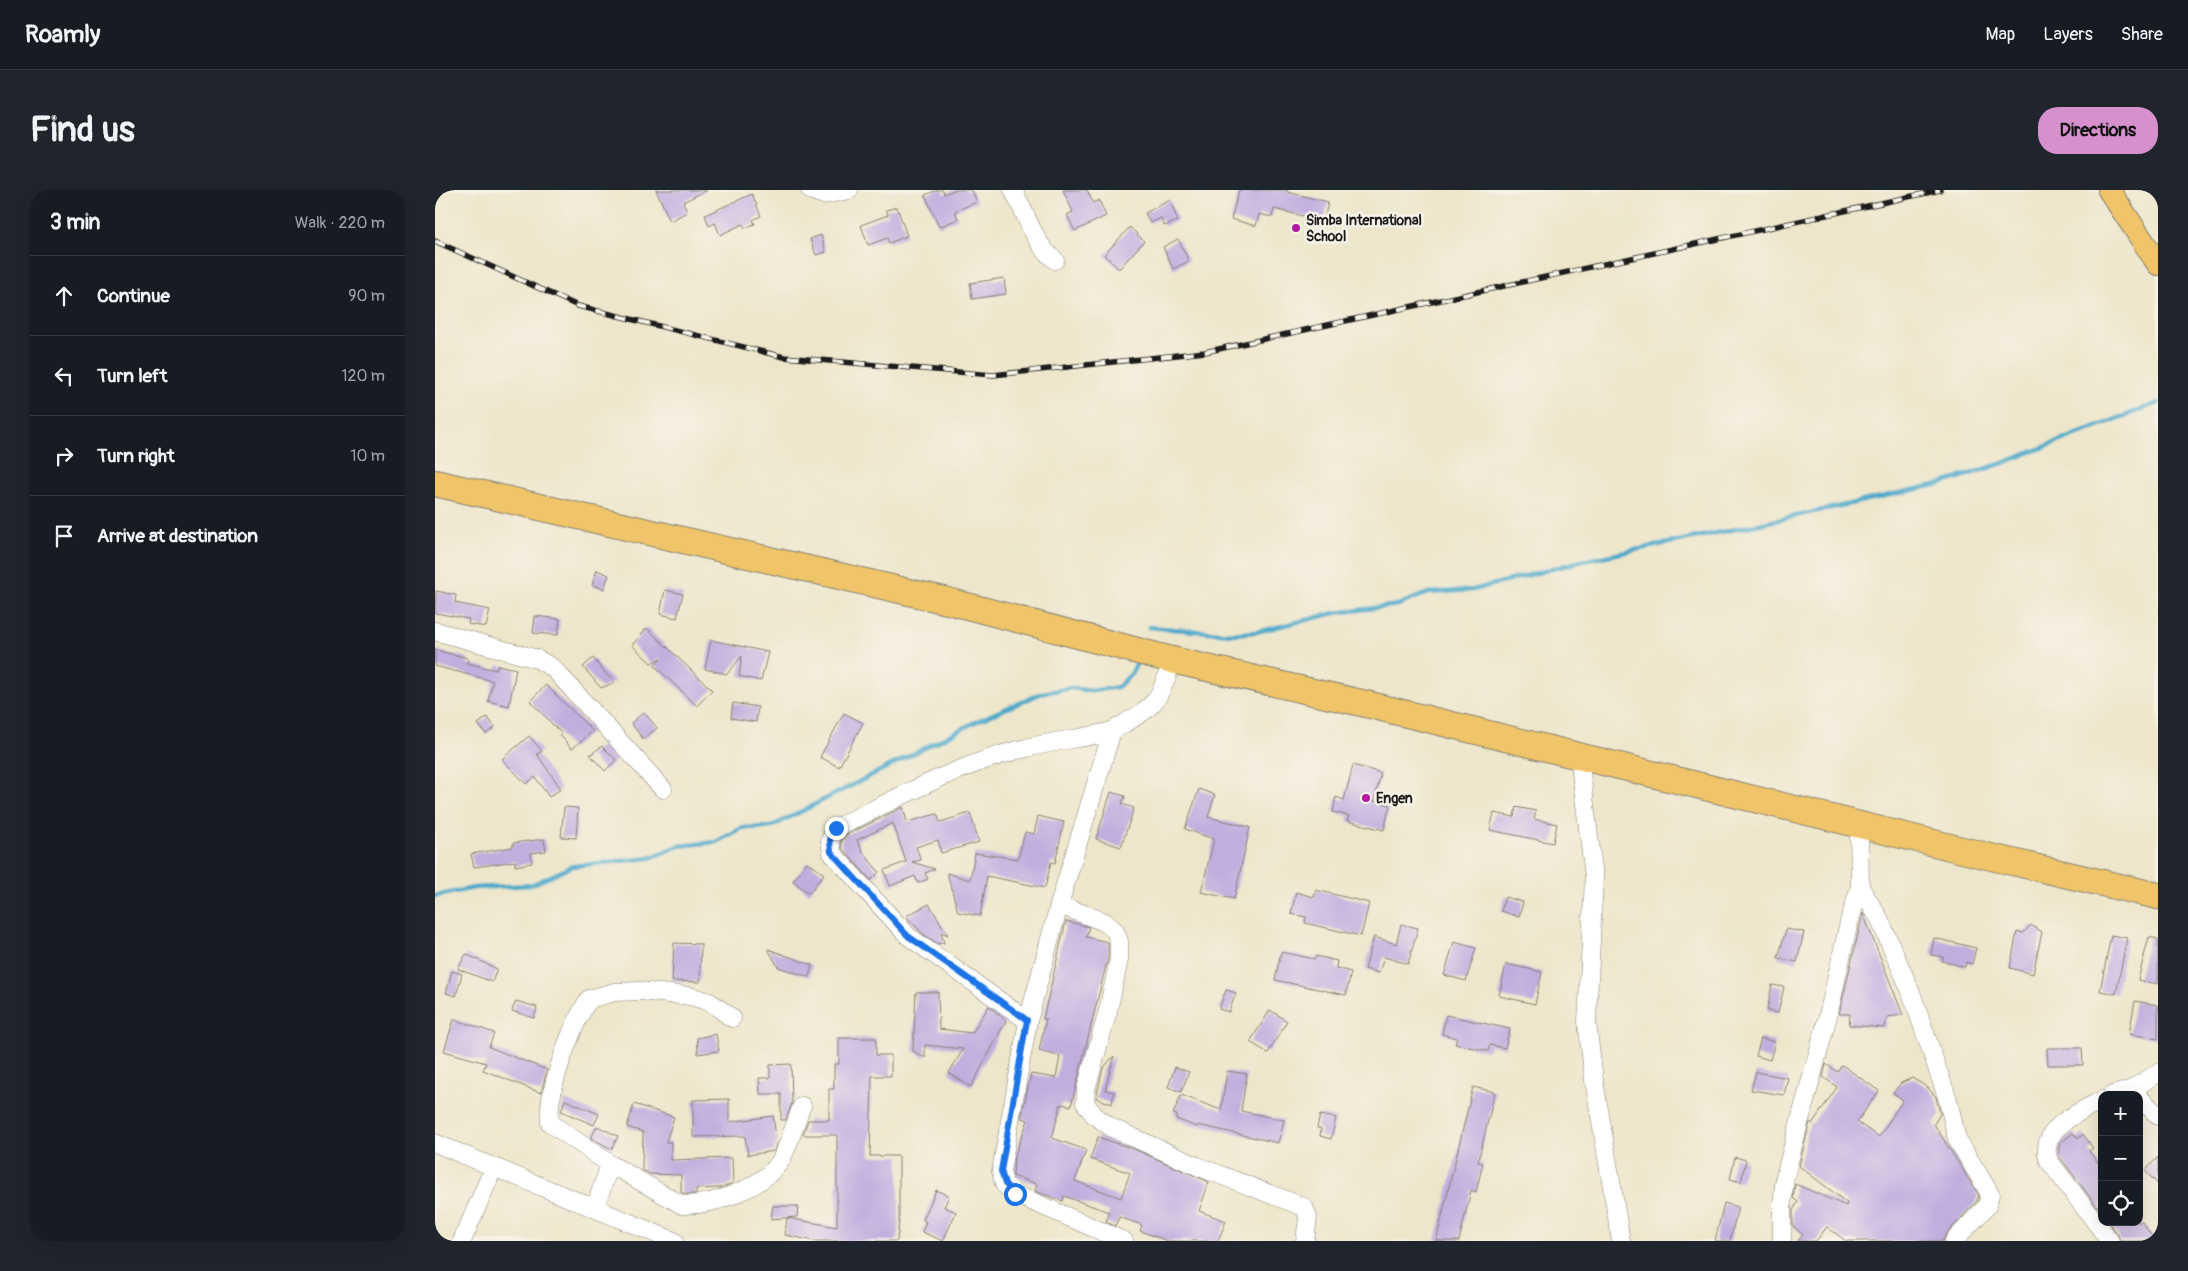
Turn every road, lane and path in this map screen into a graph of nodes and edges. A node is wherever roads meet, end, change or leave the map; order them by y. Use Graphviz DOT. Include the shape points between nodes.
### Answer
graph roads {
  1 [pos="811,190"];
  2 [pos="849,190"];
  3 [pos="1013,190"];
  4 [pos="2109,190"];
  5 [pos="1055,260"];
  6 [pos="2158,264"];
  7 [pos="435,483"];
  8 [pos="435,631"];
  9 [pos="1172,660"];
  10 [pos="1112,731"];
  11 [pos="1579,756"];
  12 [pos="663,789"];
  13 [pos="1859,824"];
  14 [pos="1860,887"];
  15 [pos="2158,896"];
  16 [pos="1059,905"];
  17 [pos="731,1018"];
  18 [pos="1027,1020"];
  19 [pos="2158,1073"];
  20 [pos="2138,1091"];
  21 [pos="2143,1100"];
  22 [pos="2098,1102"];
  23 [pos="802,1106"];
  24 [pos="2158,1116"];
  25 [pos="435,1143"];
  26 [pos="610,1164"];
  27 [pos="494,1167"];
  28 [pos="595,1208"];
  29 [pos="461,1241"];
  30 [pos="674,1241"];
  31 [pos="1124,1241"];
  32 [pos="1305,1241"];
  33 [pos="1621,1241"];
  34 [pos="1782,1241"];
  35 [pos="1955,1241"];
  36 [pos="2110,1241"];
  1 -- 2 [label="street" via="824,196"];
  3 -- 5 [label="street" via="1047,254"];
  4 -- 6 [label="main road"];
  7 -- 9 [label="highway" via="948,601"];
  8 -- 12 [label="street" via="537,660 553,668"];
  9 -- 10 [label="street" via="1164,687 1155,702"];
  9 -- 11 [label="highway"];
  10 -- 16 [label="street"];
  10 -- 18 [label="street" via="1022,749 959,770 836,828 830,840 831,852 908,936"];
  11 -- 13 [label="highway"];
  11 -- 33 [label="street" via="1594,878 1587,1022"];
  13 -- 14 [label="street"];
  13 -- 15 [label="highway"];
  14 -- 34 [label="street" via="1785,1176"];
  14 -- 35 [label="street" via="1879,918 1911,992 1948,1100 1957,1139 1990,1194 1987,1206"];
  16 -- 18 [label="street"];
  16 -- 32 [label="street" via="1105,922 1115,931 1119,942 1119,960 1085,1103 1094,1115 1112,1128 1197,1166 1304,1207 1308,1217"];
  17 -- 26 [label="street" via="710,1002 690,996 639,991 615,992 589,1000 578,1015 550,1094 548,1110 550,1123"];
  18 -- 31 [label="street" via="1001,1171 1005,1184 1015,1194"];
  19 -- 20 [label="street"];
  21 -- 24 [label="street"];
  22 -- 36 [label="street" via="2059,1126 2047,1149 2049,1161"];
  23 -- 26 [label="street" via="779,1163 759,1182 739,1193 694,1206 682,1205"];
  25 -- 27 [label="street"];
  26 -- 28 [label="street"];
  27 -- 28 [label="street"];
  27 -- 29 [label="street"];
  28 -- 30 [label="street"];
}
